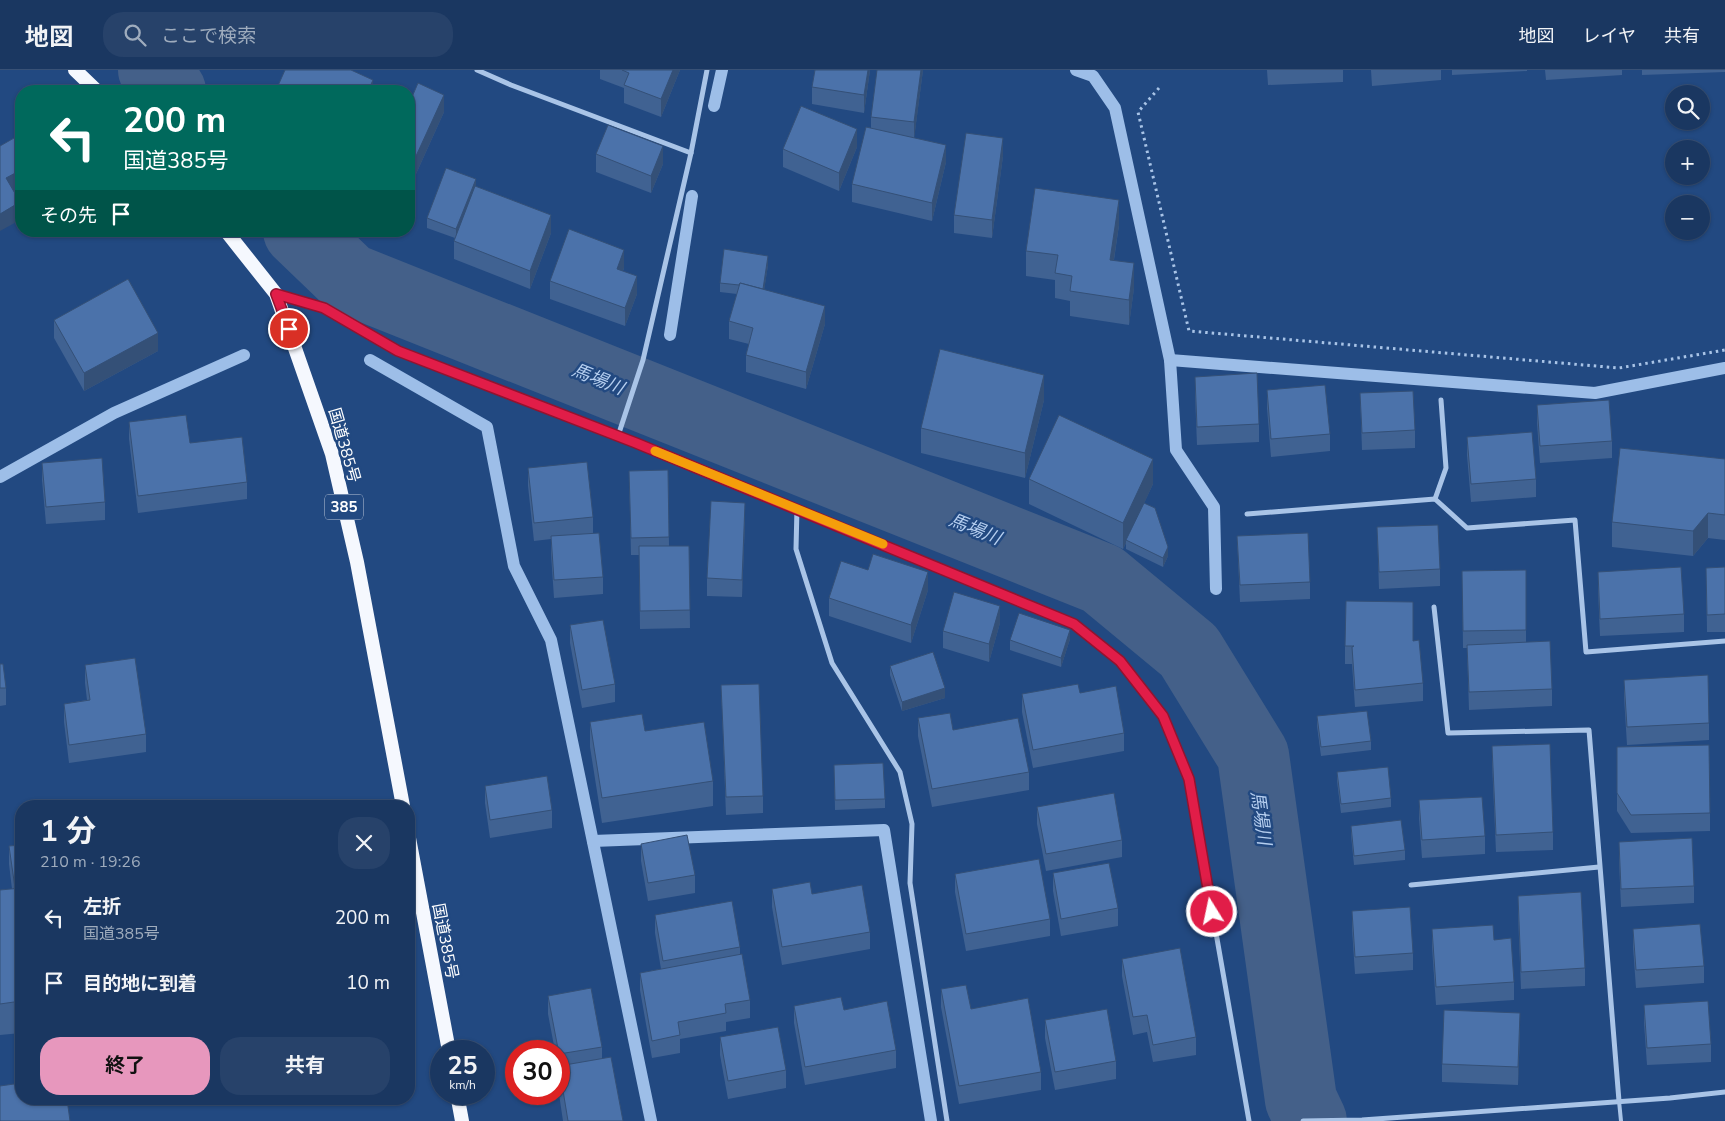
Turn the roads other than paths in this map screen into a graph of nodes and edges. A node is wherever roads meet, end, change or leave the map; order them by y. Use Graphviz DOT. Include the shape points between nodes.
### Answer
graph roads {
  1 [pos="75,70"];
  2 [pos="477,70"];
  3 [pos="707,70"];
  4 [pos="91,85"];
  5 [pos="691,152"];
  6 [pos="231,237"];
  7 [pos="276,294"];
  8 [pos="1441,400"];
  9 [pos="618,436"];
  10 [pos="1435,499"];
  11 [pos="797,508"];
  12 [pos="1247,514"];
  13 [pos="1434,607"];
  14 [pos="1725,640"];
  15 [pos="402,800"];
  16 [pos="1599,867"];
  17 [pos="415,870"];
  18 [pos="1411,885"];
  19 [pos="447,1040"];
  20 [pos="1725,1092"];
  21 [pos="1619,1101"];
  22 [pos="459,1105"];
  23 [pos="462,1121"];
  24 [pos="947,1121"];
  25 [pos="1249,1121"];
  26 [pos="1302,1121"];
  27 [pos="1621,1121"];
  1 -- 4 [label="highway"];
  2 -- 5 [label="street"];
  3 -- 5 [label="street"];
  5 -- 9 [label="street" via="643,360"];
  6 -- 7 [label="highway, 国道385号 / 385"];
  7 -- 9 [label="street" via="324,308 398,351"];
  7 -- 15 [label="highway, 国道385号 / 385" via="332,454 357,562"];
  8 -- 10 [label="street" via="1446,468"];
  9 -- 11 [label="street"];
  10 -- 12 [label="street"];
  10 -- 14 [label="street" via="1467,528 1575,520 1586,652"];
  11 -- 24 [label="street" via="796,549 832,663 900,772 912,824 910,883"];
  11 -- 25 [label="street" via="1074,624 1120,661 1163,716 1189,779"];
  13 -- 16 [label="street" via="1448,733 1589,730"];
  16 -- 18 [label="street"];
  16 -- 21 [label="street"];
  17 -- 19 [label="highway, 国道385号"];
  20 -- 21 [label="street"];
  21 -- 26 [label="street" via="1362,1120"];
  21 -- 27 [label="lane"];
  22 -- 23 [label="highway"];
}
